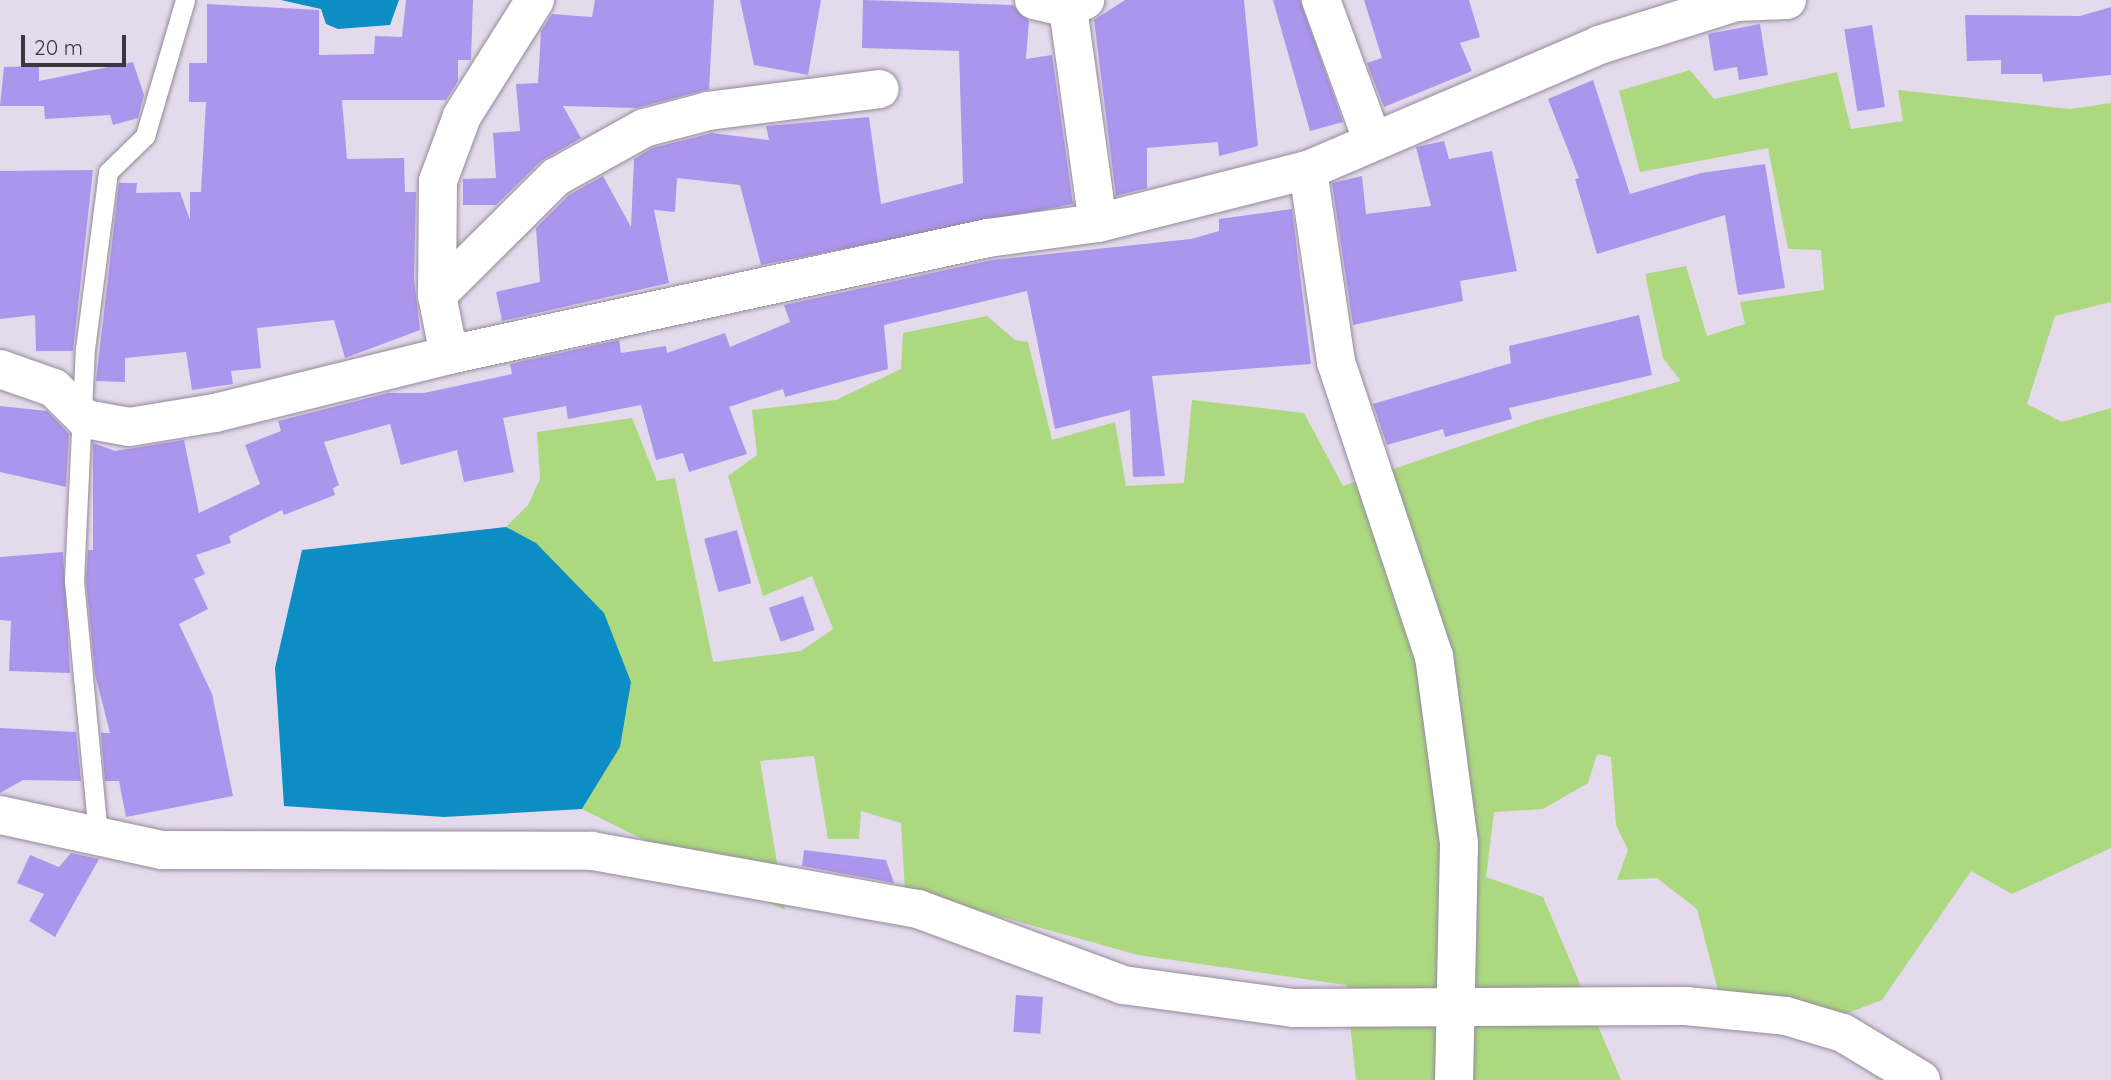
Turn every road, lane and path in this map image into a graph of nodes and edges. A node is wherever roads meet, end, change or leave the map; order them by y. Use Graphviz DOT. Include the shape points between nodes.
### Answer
graph roads {
  1 [pos="185,0"];
  2 [pos="535,0"];
  3 [pos="1321,0"];
  4 [pos="1787,0"];
  5 [pos="1063,3"];
  6 [pos="880,89"];
  7 [pos="1372,139"];
  8 [pos="1308,170"];
  9 [pos="1098,223"];
  10 [pos="437,295"];
  11 [pos="449,355"];
  12 [pos="0,369"];
  13 [pos="85,419"];
  14 [pos="0,815"];
  15 [pos="98,835"];
  16 [pos="1458,1011"];
  17 [pos="1454,1080"];
  18 [pos="1921,1080"];
  1 -- 13 [label="lane" via="145,136 108,172 85,349"];
  2 -- 10 [label="street" via="462,116 438,181"];
  3 -- 7 [label="street"];
  4 -- 7 [label="street" via="1736,2 1599,45"];
  5 -- 9 [label="street"];
  6 -- 10 [label="street" via="708,111 644,128 556,177"];
  7 -- 8 [label="street"];
  8 -- 9 [label="street"];
  8 -- 16 [label="street" via="1336,362 1434,656 1460,845"];
  9 -- 11 [label="street" via="988,238"];
  10 -- 11 [label="street"];
  11 -- 13 [label="street" via="215,413 130,427"];
  12 -- 13 [label="street" via="54,388"];
  13 -- 15 [label="lane" via="74,580"];
  14 -- 15 [label="street"];
  15 -- 16 [label="street" via="162,850 592,851 918,909 1123,985 1293,1008"];
  16 -- 17 [label="street"];
  16 -- 18 [label="street" via="1686,1006 1786,1016 1843,1033"];
}
